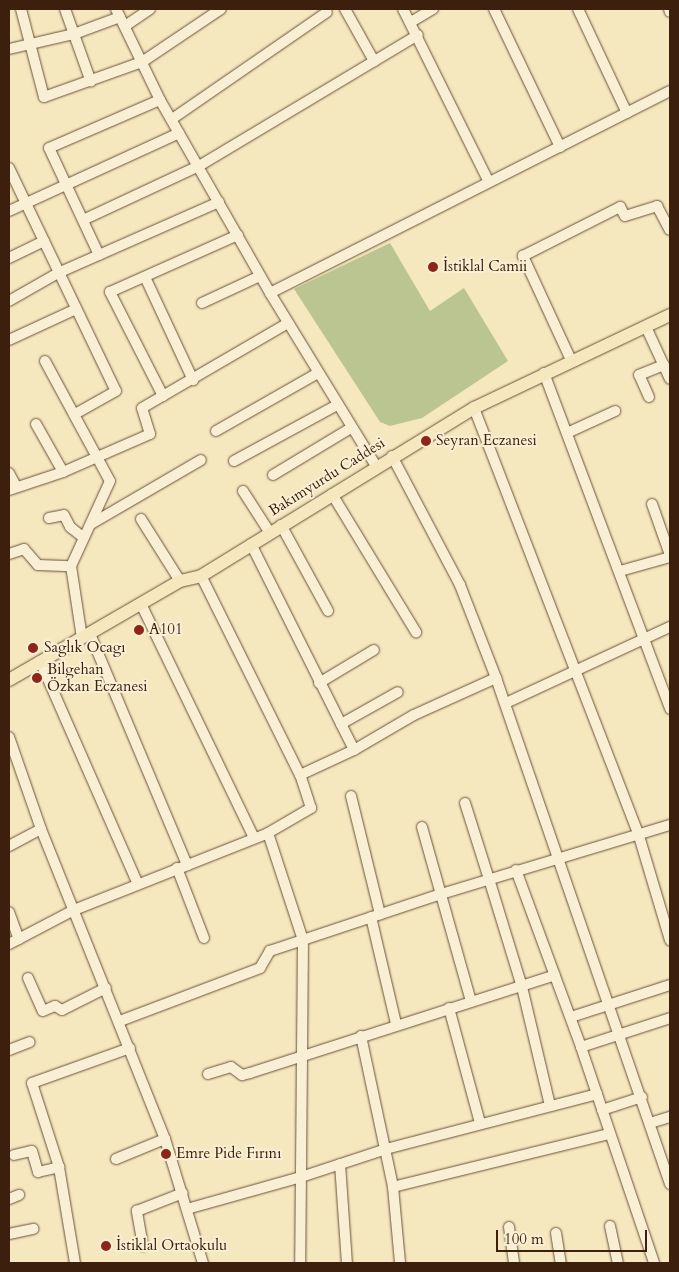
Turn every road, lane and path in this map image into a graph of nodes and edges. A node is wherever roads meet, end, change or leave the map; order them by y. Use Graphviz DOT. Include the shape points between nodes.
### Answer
graph roads {
  1 [pos="21,9"];
  2 [pos="65,9"];
  3 [pos="150,9"];
  4 [pos="222,9"];
  5 [pos="345,9"];
  6 [pos="404,9"];
  7 [pos="433,9"];
  8 [pos="494,9"];
  9 [pos="578,9"];
  10 [pos="326,12"];
  11 [pos="121,17"];
  12 [pos="411,22"];
  13 [pos="74,34"];
  14 [pos="418,35"];
  15 [pos="31,47"];
  16 [pos="9,50"];
  17 [pos="374,61"];
  18 [pos="142,62"];
  19 [pos="91,82"];
  20 [pos="670,91"];
  21 [pos="160,100"];
  22 [pos="627,113"];
  23 [pos="172,119"];
  24 [pos="179,132"];
  25 [pos="560,147"];
  26 [pos="199,166"];
  27 [pos="9,168"];
  28 [pos="11,180"];
  29 [pos="489,182"];
  30 [pos="68,186"];
  31 [pos="26,202"];
  32 [pos="219,202"];
  33 [pos="9,211"];
  34 [pos="83,220"];
  35 [pos="670,230"];
  36 [pos="238,235"];
  37 [pos="44,241"];
  38 [pos="99,255"];
  39 [pos="9,258"];
  40 [pos="58,273"];
  41 [pos="260,276"];
  42 [pos="145,277"];
  43 [pos="270,293"];
  44 [pos="9,301"];
  45 [pos="202,303"];
  46 [pos="76,309"];
  47 [pos="670,315"];
  48 [pos="288,323"];
  49 [pos="646,327"];
  50 [pos="9,340"];
  51 [pos="571,360"];
  52 [pos="45,361"];
  53 [pos="664,365"];
  54 [pos="318,372"];
  55 [pos="544,373"];
  56 [pos="670,379"];
  57 [pos="193,380"];
  58 [pos="163,396"];
  59 [pos="649,397"];
  60 [pos="337,405"];
  61 [pos="474,408"];
  62 [pos="615,412"];
  63 [pos="75,414"];
  64 [pos="36,424"];
  65 [pos="351,428"];
  66 [pos="216,431"];
  67 [pos="567,433"];
  68 [pos="392,456"];
  69 [pos="98,457"];
  70 [pos="201,460"];
  71 [pos="234,461"];
  72 [pos="376,466"];
  73 [pos="63,472"];
  74 [pos="9,474"];
  75 [pos="273,475"];
  76 [pos="12,488"];
  77 [pos="243,491"];
  78 [pos="332,494"];
  79 [pos="652,504"];
  80 [pos="49,518"];
  81 [pos="141,519"];
  82 [pos="91,524"];
  83 [pos="281,525"];
  84 [pos="270,533"];
  85 [pos="82,537"];
  86 [pos="251,544"];
  87 [pos="9,554"];
  88 [pos="670,556"];
  89 [pos="71,566"];
  90 [pos="620,571"];
  91 [pos="201,576"];
  92 [pos="180,581"];
  93 [pos="141,604"];
  94 [pos="328,611"];
  95 [pos="670,626"];
  96 [pos="416,632"];
  97 [pos="86,636"];
  98 [pos="644,639"];
  99 [pos="374,650"];
  100 [pos="40,661"];
  101 [pos="574,672"];
  102 [pos="496,678"];
  103 [pos="9,680"];
  104 [pos="319,683"];
  105 [pos="398,692"];
  106 [pos="506,704"];
  107 [pos="670,709"];
  108 [pos="341,724"];
  109 [pos="9,737"];
  110 [pos="354,750"];
  111 [pos="300,775"];
  112 [pos="351,796"];
  113 [pos="465,803"];
  114 [pos="670,825"];
  115 [pos="422,827"];
  116 [pos="40,829"];
  117 [pos="268,833"];
  118 [pos="638,836"];
  119 [pos="254,838"];
  120 [pos="9,846"];
  121 [pos="556,858"];
  122 [pos="187,864"];
  123 [pos="177,868"];
  124 [pos="516,870"];
  125 [pos="489,879"];
  126 [pos="138,884"];
  127 [pos="441,894"];
  128 [pos="74,910"];
  129 [pos="9,912"];
  130 [pos="376,916"];
  131 [pos="204,938"];
  132 [pos="19,939"];
  133 [pos="302,940"];
  134 [pos="670,940"];
  135 [pos="9,944"];
  136 [pos="555,975"];
  137 [pos="28,978"];
  138 [pos="670,984"];
  139 [pos="522,987"];
  140 [pos="106,988"];
  141 [pos="471,1001"];
  142 [pos="610,1003"];
  143 [pos="449,1008"];
  144 [pos="571,1018"];
  145 [pos="670,1018"];
  146 [pos="120,1021"];
  147 [pos="396,1024"];
  148 [pos="620,1035"];
  149 [pos="362,1036"];
  150 [pos="30,1042"];
  151 [pos="581,1046"];
  152 [pos="130,1048"];
  153 [pos="9,1050"];
  154 [pos="303,1056"];
  155 [pos="208,1074"];
  156 [pos="597,1094"];
  157 [pos="642,1098"];
  158 [pos="550,1105"];
  159 [pos="602,1110"];
  160 [pos="670,1117"];
  161 [pos="480,1123"];
  162 [pos="650,1123"];
  163 [pos="609,1134"];
  164 [pos="165,1139"];
  165 [pos="670,1146"];
  166 [pos="386,1149"];
  167 [pos="659,1150"];
  168 [pos="14,1155"];
  169 [pos="116,1159"];
  170 [pos="340,1164"];
  171 [pos="59,1168"];
  172 [pos="301,1177"];
  173 [pos="670,1184"];
  174 [pos="393,1187"];
  175 [pos="183,1193"];
  176 [pos="187,1209"];
  177 [pos="610,1226"];
  178 [pos="509,1227"];
  179 [pos="33,1229"];
  180 [pos="556,1233"];
  181 [pos="9,1234"];
  182 [pos="143,1246"];
  183 [pos="75,1263"];
  184 [pos="202,1263"];
  185 [pos="300,1263"];
  186 [pos="347,1263"];
  187 [pos="400,1263"];
  188 [pos="514,1263"];
  189 [pos="560,1263"];
  190 [pos="618,1263"];
  191 [pos="654,1263"];
  1 -- 15 [label="street"];
  2 -- 13 [label="street"];
  3 -- 11 [label="street"];
  4 -- 18 [label="street"];
  5 -- 17 [label="street"];
  6 -- 12 [label="street"];
  7 -- 12 [label="street"];
  8 -- 25 [label="street"];
  9 -- 22 [label="street"];
  10 -- 23 [label="street"];
  11 -- 13 [label="street"];
  11 -- 18 [label="street"];
  12 -- 14 [label="street"];
  13 -- 15 [label="street"];
  13 -- 19 [label="street"];
  14 -- 17 [label="street"];
  14 -- 29 [label="street"];
  15 -- 16 [label="street"];
  15 -- 19 [label="street" via="44,97"];
  17 -- 26 [label="street"];
  18 -- 19 [label="street"];
  18 -- 21 [label="street"];
  20 -- 22 [label="street"];
  21 -- 23 [label="street"];
  21 -- 30 [label="street" via="50,148"];
  22 -- 25 [label="street"];
  23 -- 24 [label="street"];
  24 -- 26 [label="street"];
  24 -- 30 [label="street"];
  25 -- 29 [label="street"];
  26 -- 32 [label="street"];
  26 -- 34 [label="street"];
  27 -- 28 [label="street"];
  28 -- 31 [label="street"];
  29 -- 43 [label="street"];
  30 -- 31 [label="street"];
  30 -- 34 [label="street"];
  31 -- 33 [label="street"];
  31 -- 37 [label="street"];
  32 -- 36 [label="street"];
  32 -- 38 [label="street"];
  34 -- 38 [label="street"];
  35 -- 51 [label="street" via="657,206 625,216 620,207 523,256"];
  36 -- 41 [label="street"];
  36 -- 42 [label="street"];
  37 -- 39 [label="street"];
  37 -- 40 [label="street"];
  38 -- 40 [label="street"];
  40 -- 44 [label="street"];
  40 -- 46 [label="street"];
  41 -- 43 [label="street"];
  41 -- 45 [label="street"];
  42 -- 57 [label="street"];
  42 -- 58 [label="street" via="110,292"];
  43 -- 48 [label="street"];
  46 -- 50 [label="street"];
  46 -- 63 [label="street" via="116,391"];
  47 -- 49 [label="main road, Bakımyurdu Caddesi"];
  48 -- 54 [label="street"];
  48 -- 57 [label="street"];
  49 -- 51 [label="main road, Bakımyurdu Caddesi"];
  49 -- 53 [label="street"];
  51 -- 55 [label="main road, Bakımyurdu Caddesi"];
  52 -- 63 [label="street"];
  53 -- 56 [label="street"];
  53 -- 59 [label="street" via="639,375"];
  54 -- 60 [label="street"];
  54 -- 66 [label="street"];
  55 -- 61 [label="main road, Bakımyurdu Caddesi"];
  55 -- 67 [label="street"];
  57 -- 58 [label="street"];
  58 -- 69 [label="street" via="142,408 150,434"];
  60 -- 65 [label="street"];
  60 -- 71 [label="street"];
  61 -- 68 [label="main road, Bakımyurdu Caddesi"];
  61 -- 101 [label="street"];
  62 -- 67 [label="street"];
  63 -- 69 [label="street"];
  64 -- 73 [label="street"];
  65 -- 72 [label="street"];
  65 -- 75 [label="street"];
  67 -- 90 [label="street"];
  68 -- 72 [label="main road, Bakımyurdu Caddesi"];
  68 -- 102 [label="street" via="460,585"];
  69 -- 73 [label="street"];
  69 -- 82 [label="street" via="110,481"];
  70 -- 82 [label="street"];
  72 -- 78 [label="main road, Bakımyurdu Caddesi"];
  73 -- 76 [label="street"];
  74 -- 76 [label="street"];
  77 -- 84 [label="street"];
  78 -- 83 [label="main road, Bakımyurdu Caddesi"];
  78 -- 96 [label="street"];
  79 -- 88 [label="street"];
  80 -- 85 [label="street" via="64,515 70,527"];
  81 -- 92 [label="street"];
  82 -- 85 [label="street"];
  83 -- 84 [label="main road, Bakımyurdu Caddesi"];
  83 -- 94 [label="street"];
  84 -- 86 [label="main road, Bakımyurdu Caddesi"];
  85 -- 89 [label="street"];
  86 -- 91 [label="main road, Bakımyurdu Caddesi"];
  86 -- 104 [label="street"];
  87 -- 89 [label="street" via="24,549 38,565"];
  88 -- 90 [label="street"];
  89 -- 97 [label="street"];
  90 -- 98 [label="street"];
  91 -- 92 [label="main road, Bakımyurdu Caddesi"];
  91 -- 111 [label="street"];
  92 -- 93 [label="main road, Bakımyurdu Caddesi"];
  93 -- 97 [label="main road, Bakımyurdu Caddesi"];
  93 -- 119 [label="street"];
  95 -- 98 [label="street"];
  97 -- 100 [label="main road, Bakımyurdu Caddesi"];
  97 -- 122 [label="street"];
  98 -- 101 [label="street"];
  98 -- 107 [label="street"];
  99 -- 104 [label="street"];
  100 -- 103 [label="main road, Bakımyurdu Caddesi"];
  100 -- 126 [label="street"];
  101 -- 106 [label="street"];
  101 -- 118 [label="street"];
  102 -- 106 [label="street"];
  102 -- 110 [label="street" via="414,715"];
  104 -- 108 [label="street"];
  105 -- 108 [label="street"];
  106 -- 121 [label="street"];
  108 -- 110 [label="street"];
  109 -- 116 [label="street"];
  110 -- 111 [label="street"];
  111 -- 117 [label="street" via="311,808"];
  112 -- 130 [label="street"];
  113 -- 125 [label="street"];
  114 -- 118 [label="street"];
  115 -- 127 [label="street"];
  116 -- 120 [label="street"];
  116 -- 128 [label="street"];
  117 -- 119 [label="street"];
  117 -- 133 [label="street"];
  118 -- 121 [label="street"];
  118 -- 134 [label="street"];
  119 -- 122 [label="street"];
  121 -- 124 [label="street"];
  121 -- 142 [label="street"];
  122 -- 123 [label="street"];
  123 -- 126 [label="street"];
  123 -- 131 [label="street"];
  124 -- 125 [label="street"];
  124 -- 136 [label="street"];
  125 -- 127 [label="street"];
  125 -- 139 [label="street"];
  126 -- 128 [label="street"];
  127 -- 130 [label="street"];
  127 -- 141 [label="street"];
  128 -- 132 [label="street"];
  128 -- 140 [label="street"];
  129 -- 132 [label="street"];
  130 -- 133 [label="street"];
  130 -- 147 [label="street"];
  132 -- 135 [label="street"];
  133 -- 146 [label="street" via="270,951 260,968"];
  133 -- 154 [label="street"];
  136 -- 139 [label="street"];
  136 -- 144 [label="street"];
  137 -- 140 [label="street" via="43,1011 55,1006 62,1010"];
  138 -- 142 [label="street"];
  139 -- 141 [label="street"];
  139 -- 158 [label="street"];
  140 -- 146 [label="street"];
  141 -- 143 [label="street"];
  142 -- 144 [label="street"];
  142 -- 148 [label="street"];
  143 -- 147 [label="street"];
  143 -- 161 [label="street"];
  144 -- 151 [label="street"];
  145 -- 148 [label="street"];
  146 -- 152 [label="street"];
  147 -- 149 [label="street"];
  148 -- 151 [label="street"];
  148 -- 157 [label="street"];
  149 -- 154 [label="street"];
  149 -- 166 [label="street"];
  150 -- 153 [label="street"];
  151 -- 156 [label="street"];
  152 -- 164 [label="street"];
  152 -- 171 [label="street" via="32,1083"];
  154 -- 155 [label="street" via="242,1075 231,1067"];
  154 -- 172 [label="street"];
  156 -- 158 [label="street"];
  156 -- 159 [label="street"];
  157 -- 159 [label="street"];
  157 -- 162 [label="street"];
  158 -- 161 [label="street"];
  159 -- 163 [label="street"];
  160 -- 162 [label="street"];
  161 -- 166 [label="street"];
  162 -- 167 [label="street"];
  163 -- 174 [label="street"];
  163 -- 191 [label="street"];
  164 -- 169 [label="street"];
  164 -- 175 [label="street"];
  165 -- 167 [label="street"];
  166 -- 170 [label="street"];
  166 -- 174 [label="street"];
  167 -- 173 [label="street"];
  168 -- 171 [label="street" via="32,1151 38,1172"];
  170 -- 172 [label="street"];
  170 -- 186 [label="street"];
  171 -- 183 [label="street"];
  172 -- 176 [label="street"];
  172 -- 185 [label="street"];
  174 -- 187 [label="street"];
  175 -- 176 [label="street"];
  175 -- 182 [label="street" via="137,1211"];
  176 -- 184 [label="street"];
  177 -- 190 [label="street"];
  178 -- 188 [label="street"];
  179 -- 181 [label="street"];
  180 -- 189 [label="street"];
}
